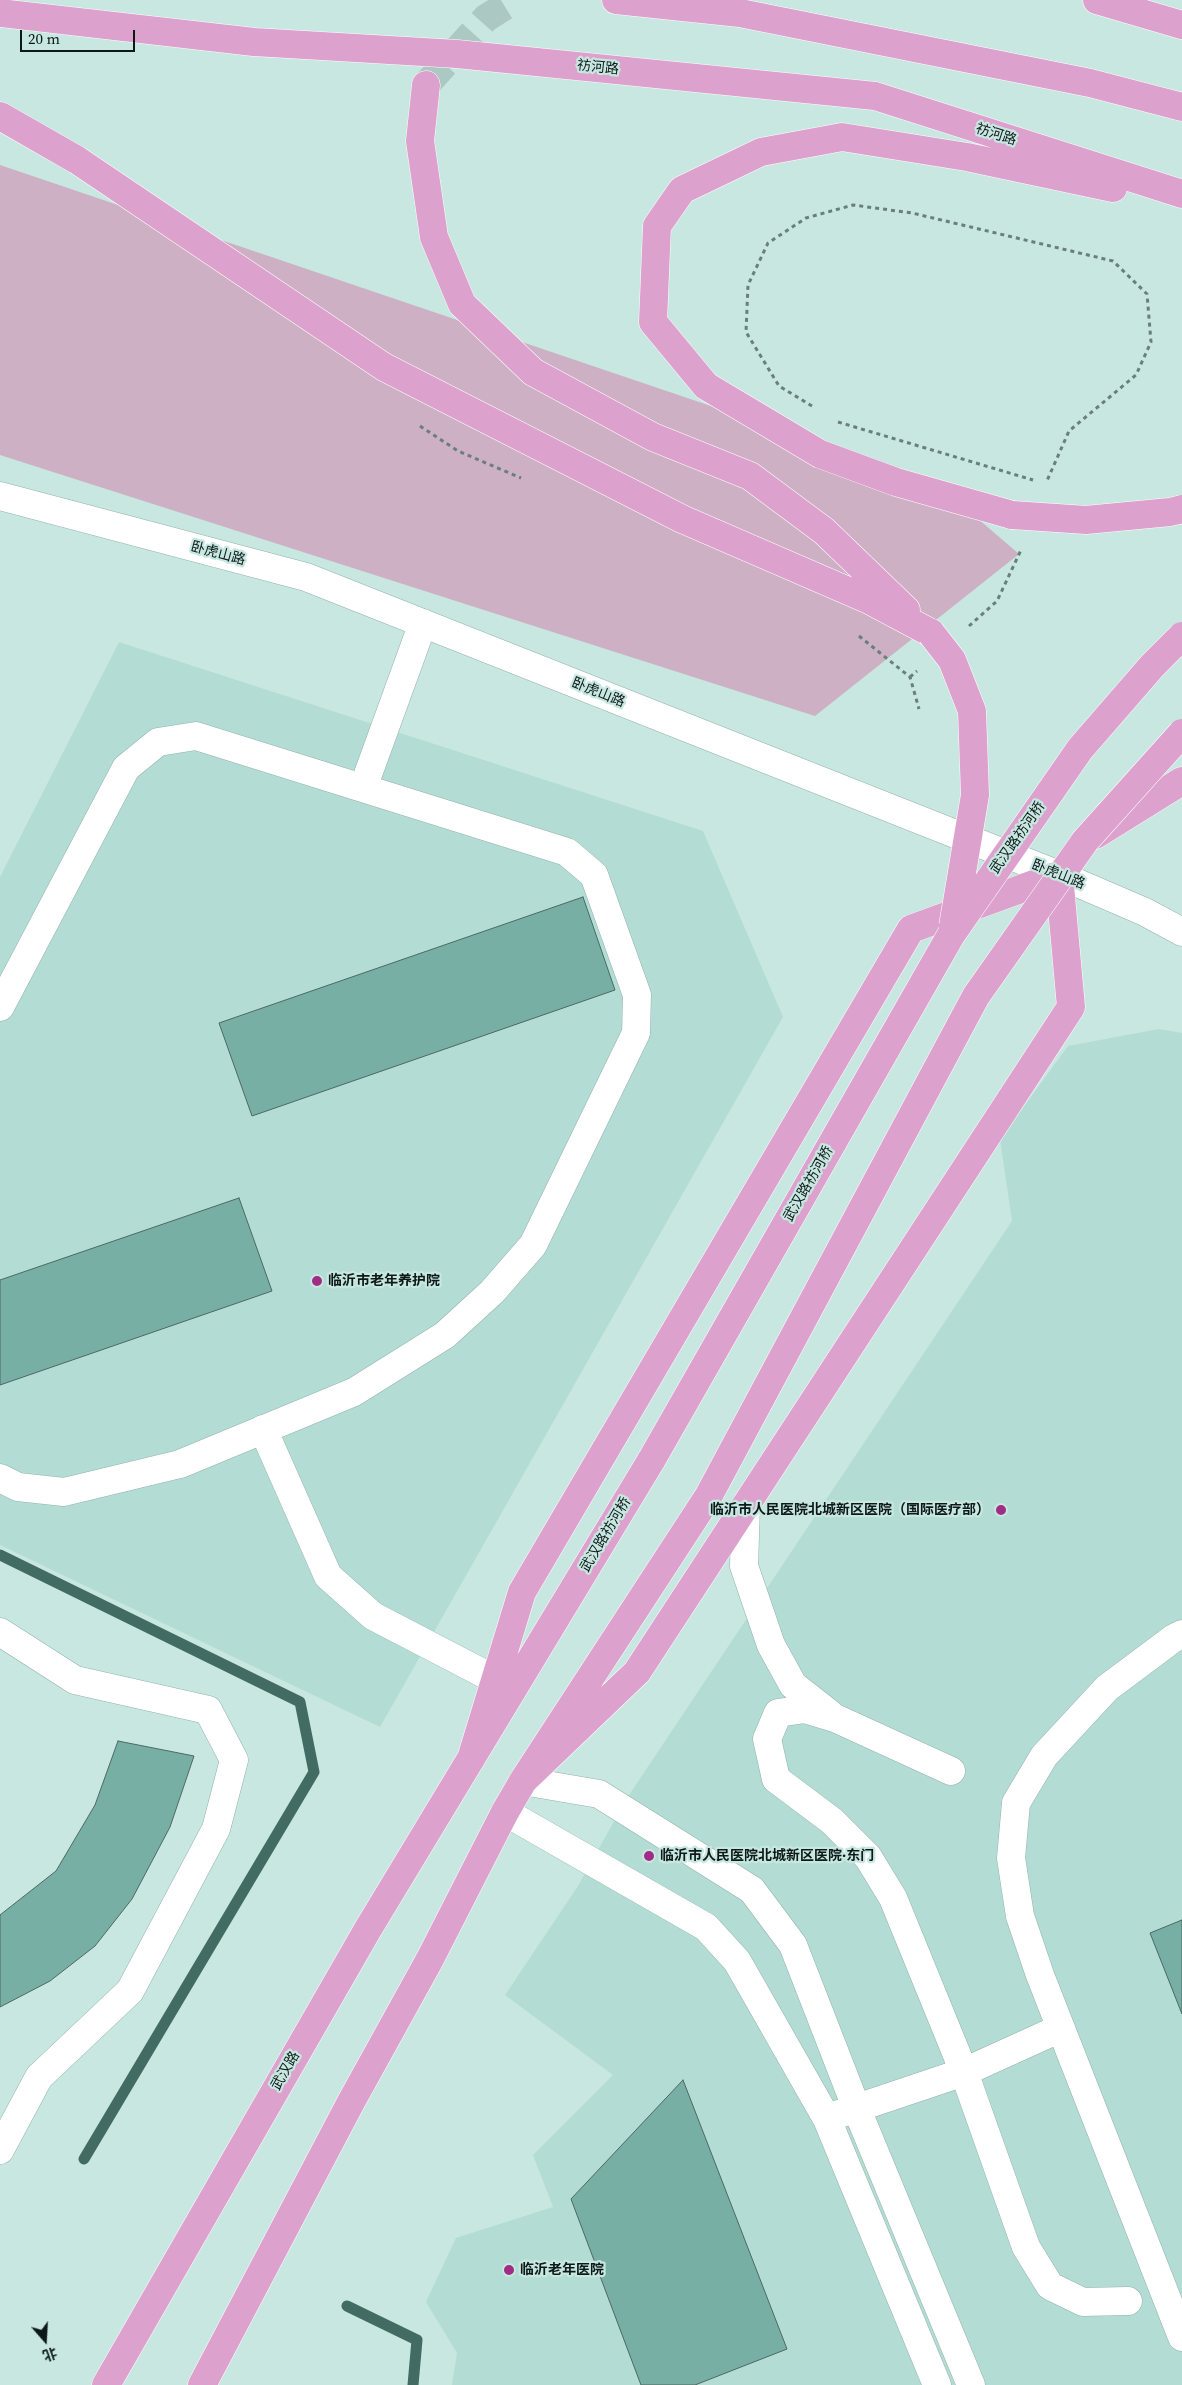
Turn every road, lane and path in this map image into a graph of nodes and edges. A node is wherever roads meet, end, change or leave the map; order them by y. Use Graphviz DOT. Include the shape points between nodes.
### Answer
graph roads {
  1 [pos="616,0"];
  2 [pos="1097,0"];
  3 [pos="0,13"];
  4 [pos="1182,25"];
  5 [pos="426,85"];
  6 [pos="1182,107"];
  7 [pos="0,116"];
  8 [pos="1182,194"];
  9 [pos="1182,202"];
  10 [pos="812,407"];
  11 [pos="830,417"];
  12 [pos="1036,481"];
  13 [pos="1054,482"];
  14 [pos="0,496"];
  15 [pos="1182,509"];
  16 [pos="1023,546"];
  17 [pos="423,624"];
  18 [pos="968,626"];
  19 [pos="931,633"];
  20 [pos="1182,636"];
  21 [pos="925,664"];
  22 [pos="910,677"];
  23 [pos="1182,733"];
  24 [pos="1182,781"];
  25 [pos="363,788"];
  26 [pos="1085,841"];
  27 [pos="1059,875"];
  28 [pos="1182,932"];
  29 [pos="951,935"];
  30 [pos="0,1007"];
  31 [pos="263,1429"];
  32 [pos="0,1478"];
  33 [pos="746,1505"];
  34 [pos="0,1632"];
  35 [pos="1182,1634"];
  36 [pos="496,1680"];
  37 [pos="835,1718"];
  38 [pos="471,1758"];
  39 [pos="951,1770"];
  40 [pos="523,1782"];
  41 [pos="505,1812"];
  42 [pos="1061,2028"];
  43 [pos="964,2072"];
  44 [pos="856,2107"];
  45 [pos="827,2119"];
  46 [pos="0,2150"];
  47 [pos="1128,2301"];
  48 [pos="1182,2337"];
  49 [pos="106,2385"];
  50 [pos="202,2385"];
  51 [pos="937,2385"];
  52 [pos="972,2385"];
  1 -- 6 [label="main road" via="740,13 1090,83"];
  2 -- 4 [label="main road"];
  3 -- 8 [label="main road, 祊河路" via="254,42 457,54 875,96"];
  5 -- 19 [label="main road" via="420,141 434,237 462,304 533,372 653,437 750,476 824,531"];
  7 -- 19 [label="main road" via="77,160 384,367 682,519 869,600"];
  9 -- 15 [label="main road, bridge" via="967,157 842,137 761,152 682,190 658,226 653,322 706,386 820,454 896,482 1012,515 1086,520"];
  10 -- 13 [label="path" via="779,386 746,332 748,285 768,244 806,218 853,206 912,213 1113,261 1147,294 1151,342 1136,375 1069,431 1045,483"];
  11 -- 12 [label="path, bridge"];
  14 -- 17 [label="street, 卧虎山路" via="306,577"];
  16 -- 18 [label="path" via="997,601"];
  17 -- 25 [label="street"];
  17 -- 27 [label="street, 卧虎山路"];
  19 -- 29 [label="main road, bridge" via="952,660 972,711 975,795"];
  20 -- 29 [label="main road, 武汉路祊河桥, bridge" via="1080,749"];
  21 -- 22 [label="path"];
  23 -- 26 [label="main road, bridge"];
  24 -- 26 [label="main road, bridge"];
  25 -- 30 [label="street" via="196,736 158,742 126,768"];
  25 -- 31 [label="street" via="567,852 594,874 636,995 636,1033 533,1246 492,1292 445,1335 354,1392"];
  26 -- 40 [label="main road, bridge" via="976,996 708,1497"];
  27 -- 28 [label="street, 卧虎山路" via="1145,912"];
  27 -- 33 [label="main road" via="1071,1007"];
  27 -- 36 [label="main road" via="911,929 522,1592"];
  29 -- 38 [label="main road, 武汉路祊河桥, bridge" via="652,1459"];
  31 -- 32 [label="street" via="180,1464 64,1492 18,1487"];
  31 -- 36 [label="street" via="328,1576 373,1616"];
  33 -- 37 [label="street" via="744,1566 771,1645 793,1685"];
  33 -- 40 [label="main road" via="637,1672"];
  34 -- 46 [label="street" via="75,1680 208,1710 234,1760 216,1829 130,1991 40,2077"];
  35 -- 42 [label="street" via="1107,1688 1044,1756 1016,1803 1011,1858 1020,1916"];
  36 -- 38 [label="main road"];
  37 -- 39 [label="street"];
  37 -- 43 [label="street" via="805,1709 778,1713 767,1739 776,1779 832,1821 868,1857 892,1898"];
  38 -- 49 [label="main road, 武汉路" via="368,1929"];
  40 -- 41 [label="main road"];
  40 -- 44 [label="street" via="599,1794 752,1890 793,1945"];
  41 -- 45 [label="street" via="706,1927 737,1961"];
  41 -- 50 [label="main road"];
  42 -- 43 [label="street"];
  42 -- 48 [label="street"];
  43 -- 44 [label="street"];
  43 -- 47 [label="street" via="1026,2247 1050,2286 1083,2302"];
  44 -- 45 [label="street"];
  44 -- 52 [label="street"];
  45 -- 51 [label="street"];
}
